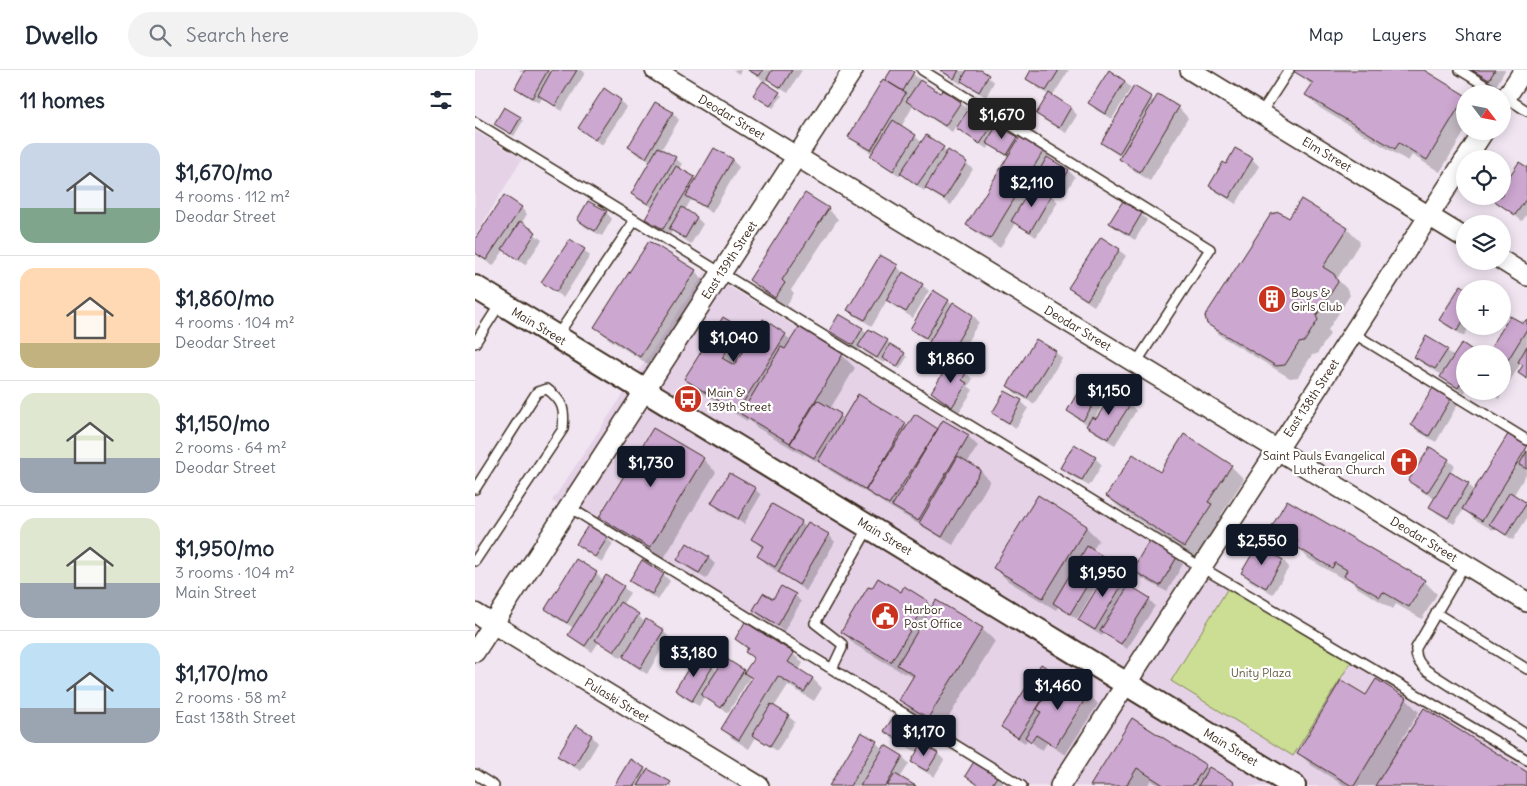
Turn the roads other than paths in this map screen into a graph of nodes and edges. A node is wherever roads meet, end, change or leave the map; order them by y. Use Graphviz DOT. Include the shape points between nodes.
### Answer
graph roads {
  1 [pos="655,70"];
  2 [pos="853,70"];
  3 [pos="922,70"];
  4 [pos="1190,70"];
  5 [pos="1289,70"];
  6 [pos="1460,70"];
  7 [pos="1523,70"];
  8 [pos="1484,85"];
  9 [pos="1511,86"];
  10 [pos="1511,102"];
  11 [pos="1527,111"];
  12 [pos="1261,114"];
  13 [pos="475,122"];
  14 [pos="797,156"];
  15 [pos="1456,174"];
  16 [pos="1429,216"];
  17 [pos="635,220"];
  18 [pos="1456,232"];
  19 [pos="1511,266"];
  20 [pos="721,272"];
  21 [pos="1527,276"];
  22 [pos="475,287"];
  23 [pos="501,303"];
  24 [pos="1353,333"];
  25 [pos="557,337"];
  26 [pos="475,344"];
  27 [pos="1136,363"];
  28 [pos="645,391"];
  29 [pos="1527,440"];
  30 [pos="1278,450"];
  31 [pos="475,489"];
  32 [pos="569,507"];
  33 [pos="869,527"];
  34 [pos="475,561"];
  35 [pos="1465,564"];
  36 [pos="1201,567"];
  37 [pos="1527,602"];
  38 [pos="475,613"];
  39 [pos="1436,613"];
  40 [pos="493,624"];
  41 [pos="475,652"];
  42 [pos="832,668"];
  43 [pos="1527,669"];
  44 [pos="1126,683"];
  45 [pos="1527,735"];
  46 [pos="1527,760"];
  47 [pos="475,774"];
  48 [pos="494,786"];
  49 [pos="759,786"];
  50 [pos="1023,786"];
  51 [pos="1060,786"];
  52 [pos="1294,786"];
  1 -- 14 [label="street, Deodar Street"];
  2 -- 14 [label="street, East 139th Street"];
  3 -- 27 [label="lane" via="1210,249"];
  4 -- 12 [label="street, Elm Street"];
  5 -- 12 [label="lane"];
  6 -- 8 [label="lane"];
  7 -- 9 [label="street"];
  10 -- 11 [label="lane"];
  12 -- 16 [label="street, Elm Street"];
  13 -- 17 [label="lane"];
  14 -- 20 [label="street, East 139th Street"];
  14 -- 27 [label="street, Deodar Street"];
  15 -- 16 [label="street, East 138th Street"];
  16 -- 18 [label="street, Elm Street"];
  16 -- 24 [label="street, East 138th Street"];
  17 -- 20 [label="lane"];
  17 -- 25 [label="lane"];
  19 -- 21 [label="street"];
  20 -- 28 [label="street, East 139th Street"];
  20 -- 36 [label="lane"];
  22 -- 23 [label="street, Main Street"];
  23 -- 25 [label="street, Main Street"];
  23 -- 26 [label="lane"];
  24 -- 29 [label="lane"];
  24 -- 30 [label="street, East 138th Street"];
  25 -- 28 [label="street, Main Street"];
  27 -- 30 [label="street, Deodar Street"];
  28 -- 32 [label="street, East 139th Street"];
  28 -- 33 [label="street, Main Street"];
  30 -- 35 [label="street, Deodar Street"];
  30 -- 36 [label="street, East 138th Street"];
  31 -- 34 [label="lane" via="537,392 547,389 558,397 565,414 563,430"];
  32 -- 40 [label="street, East 139th Street"];
  32 -- 42 [label="lane"];
  33 -- 42 [label="lane" via="815,623 842,644"];
  33 -- 44 [label="street, Main Street"];
  35 -- 37 [label="street, Deodar Street"];
  35 -- 39 [label="lane"];
  36 -- 44 [label="street, East 138th Street"];
  36 -- 46 [label="lane"];
  38 -- 40 [label="street, Pulaski Street"];
  39 -- 43 [label="lane"];
  39 -- 45 [label="lane" via="1416,648 1419,663"];
  40 -- 41 [label="street, East 139th Street"];
  40 -- 49 [label="street, Pulaski Street"];
  42 -- 50 [label="lane"];
  44 -- 51 [label="street, East 138th Street"];
  44 -- 52 [label="street, Main Street"];
  47 -- 48 [label="lane"];
}
